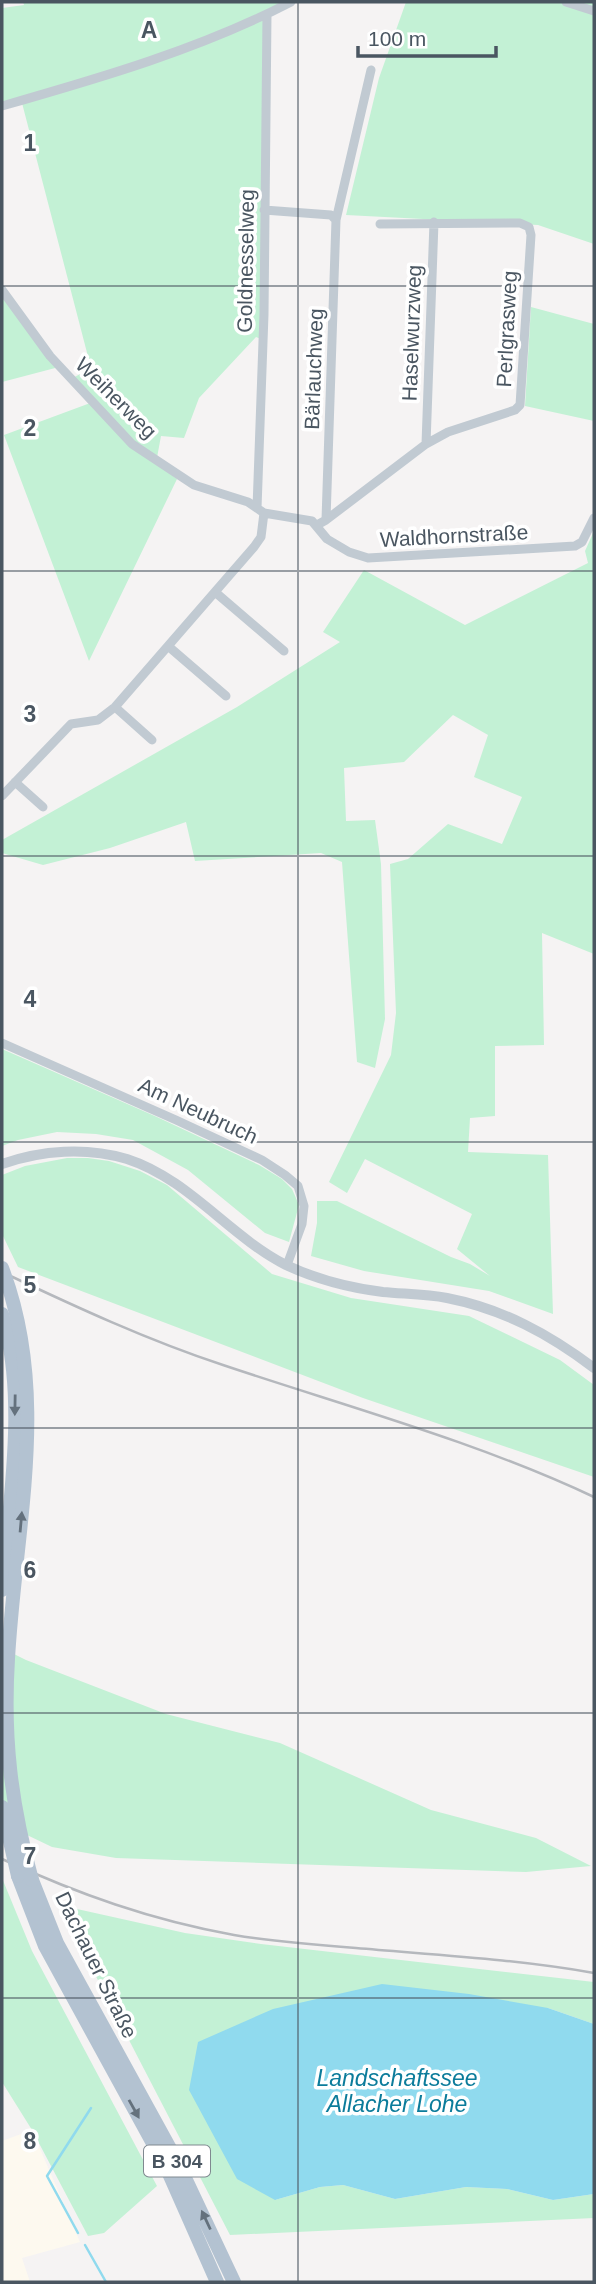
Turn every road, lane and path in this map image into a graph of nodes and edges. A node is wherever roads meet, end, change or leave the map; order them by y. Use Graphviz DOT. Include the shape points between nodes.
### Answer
graph roads {
  1 [pos="291,2"];
  2 [pos="566,2"];
  3 [pos="594,11"];
  4 [pos="267,14"];
  5 [pos="371,70"];
  6 [pos="2,106"];
  7 [pos="264,210"];
  8 [pos="336,220"];
  9 [pos="434,222"];
  10 [pos="380,224"];
  11 [pos="2,290"];
  12 [pos="426,444"];
  13 [pos="260,511"];
  14 [pos="594,518"];
  15 [pos="318,522"];
  16 [pos="215,592"];
  17 [pos="168,646"];
  18 [pos="284,651"];
  19 [pos="226,696"];
  20 [pos="115,706"];
  21 [pos="152,740"];
  22 [pos="15,782"];
  23 [pos="2,796"];
  24 [pos="43,807"];
  25 [pos="2,1043"];
  26 [pos="2,1164"];
  27 [pos="287,1265"];
  28 [pos="2,1268"];
  29 [pos="2,1314"];
  30 [pos="594,1368"];
  31 [pos="2,1590"];
  32 [pos="2,1807"];
  33 [pos="25,1878"];
  34 [pos="103,2042"];
  35 [pos="217,2282"];
  36 [pos="234,2282"];
  1 -- 4 [label="street"];
  2 -- 3 [label="street"];
  4 -- 6 [label="street" via="173,52"];
  4 -- 7 [label="street, Goldnesselweg"];
  5 -- 8 [label="street, Bärlauchweg"];
  7 -- 8 [label="street" via="331,215"];
  7 -- 13 [label="street, Goldnesselweg"];
  8 -- 15 [label="street, Bärlauchweg"];
  9 -- 10 [label="street"];
  9 -- 12 [label="street, Haselwurzweg"];
  9 -- 12 [label="street, Perlgrasweg" via="520,223 529,227 531,235 520,405"];
  11 -- 13 [label="street, Weiherweg" via="50,356 132,444 194,485 248,502"];
  12 -- 15 [label="street, Perlgrasweg"];
  13 -- 15 [label="street, Weiherweg"];
  13 -- 16 [label="street, Goldnesselweg" via="261,537"];
  14 -- 15 [label="street, Waldhornstraße" via="575,547 368,558 327,539"];
  16 -- 17 [label="street, Goldnesselweg"];
  16 -- 18 [label="street"];
  17 -- 19 [label="street"];
  17 -- 20 [label="street, Goldnesselweg"];
  20 -- 21 [label="street"];
  20 -- 22 [label="street" via="98,720 71,724"];
  22 -- 23 [label="street"];
  22 -- 24 [label="street"];
  25 -- 27 [label="street, Am Neubruch" via="262,1160 285,1175 298,1186 304,1206"];
  26 -- 27 [label="street" via="64,1151 128,1160 156,1171 239,1236"];
  27 -- 30 [label="street" via="360,1288 444,1297 494,1310 535,1328"];
  33 -- 28 [label="main road, Dachauer Straße / B 304, one-way, bridge" via="11,1793 6,1716 27,1438 27,1377 21,1333"];
  29 -- 31 [label="main road, one-way" via="15,1391"];
  32 -- 33 [label="main road, Dachauer Straße / B 304, bridge"];
  33 -- 34 [label="main road, Dachauer Straße / B 304" via="45,1946"];
  34 -- 35 [label="main road, Dachauer Straße / B 304, one-way"];
  36 -- 34 [label="main road, Dachauer Straße / B 304, one-way" via="178,2163"];
}
